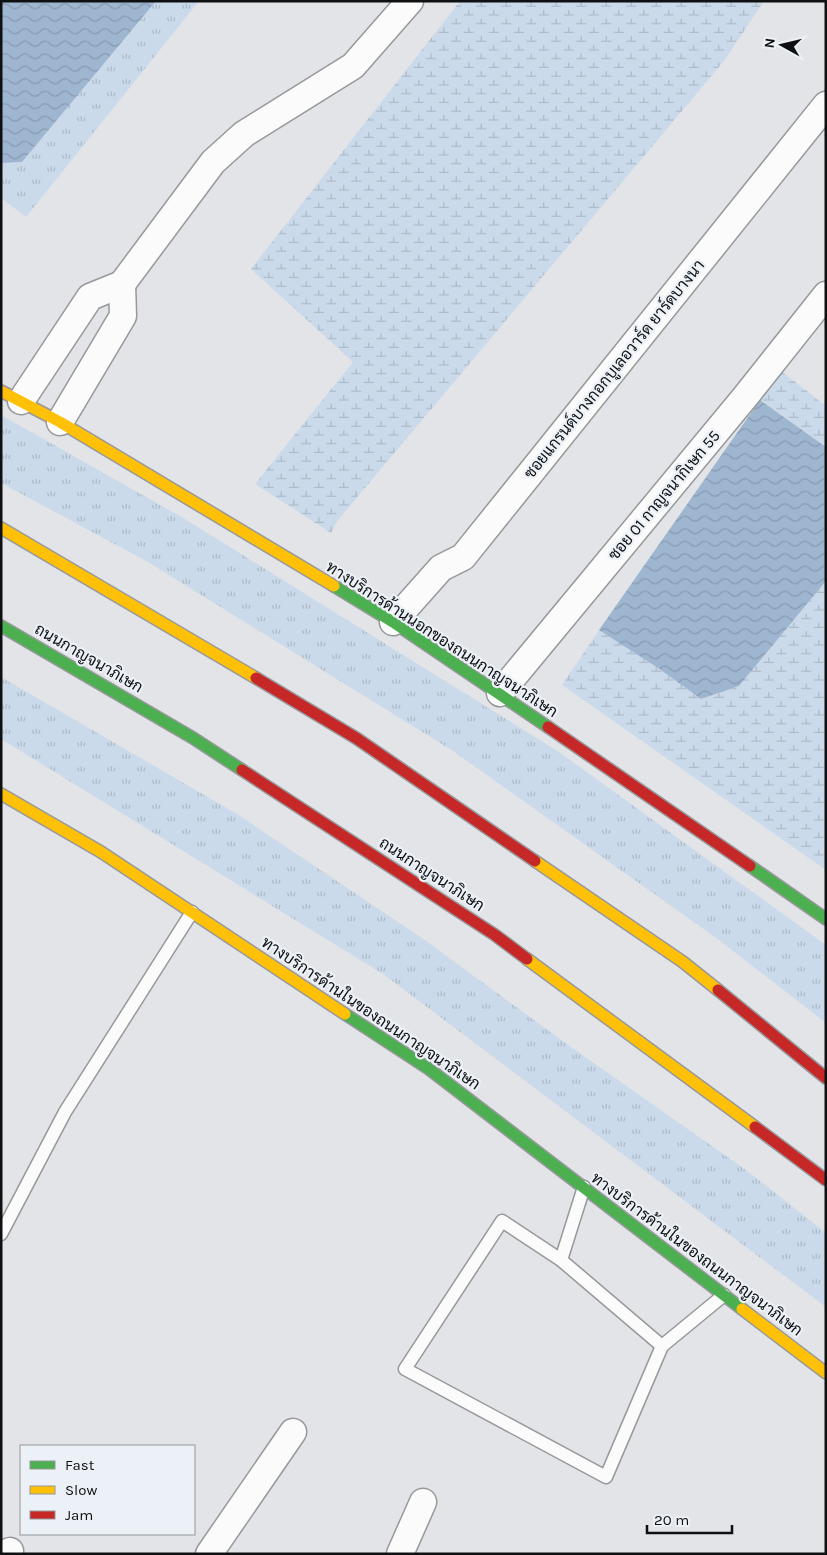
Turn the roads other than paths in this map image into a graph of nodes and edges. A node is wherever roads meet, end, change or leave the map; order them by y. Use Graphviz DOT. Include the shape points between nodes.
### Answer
graph roads {
  1 [pos="410,1"];
  2 [pos="826,105"];
  3 [pos="122,284"];
  4 [pos="826,295"];
  5 [pos="11,396"];
  6 [pos="60,422"];
  7 [pos="1,528"];
  8 [pos="393,622"];
  9 [pos="1,626"];
  10 [pos="500,693"];
  11 [pos="1,794"];
  12 [pos="192,912"];
  13 [pos="826,919"];
  14 [pos="826,1078"];
  15 [pos="826,1180"];
  16 [pos="584,1188"];
  17 [pos="1,1234"];
  18 [pos="561,1260"];
  19 [pos="724,1295"];
  20 [pos="662,1346"];
  21 [pos="826,1372"];
  22 [pos="293,1432"];
  23 [pos="423,1502"];
  24 [pos="209,1554"];
  25 [pos="400,1554"];
  1 -- 3 [label="street" via="353,66 244,134 213,162"];
  2 -- 8 [label="street, ซอยแกรนด์บางกอกบูเลอวาร์ด ยาร์ดบางนา" via="463,558 441,568"];
  3 -- 5 [label="street" via="90,298"];
  3 -- 6 [label="street" via="124,316"];
  4 -- 10 [label="street, ซอย 01 กาญจนากิเษก 55"];
  5 -- 6 [label="main road, ทางบริการด้านนอกของถนนกาญจนาภิเษก"];
  6 -- 8 [label="main road, ทางบริการด้านนอกของถนนกาญจนาภิเษก"];
  7 -- 14 [label="main road" via="356,738 683,962"];
  8 -- 10 [label="main road, ทางบริการด้านนอกของถนนกาญจนาภิเษก"];
  9 -- 15 [label="main road, ถนนกาญจนาภิเษก" via="193,738 495,935"];
  10 -- 13 [label="main road, ทางบริการด้านนอกของถนนกาญจนาภิเษก"];
  11 -- 12 [label="main road, ทางบริการด้านในของถนนกาญจนาภิเษก" via="101,852"];
  12 -- 16 [label="main road, ทางบริการด้านในของถนนกาญจนาภิเษก" via="430,1069"];
  12 -- 17 [label="lane" via="64,1112"];
  16 -- 18 [label="lane"];
  16 -- 19 [label="main road, ทางบริการด้านในของถนนกาญจนาภิเษก"];
  18 -- 20 [label="lane"];
  18 -- 20 [label="lane" via="502,1221 405,1370 606,1477"];
  19 -- 20 [label="lane"];
  19 -- 21 [label="main road, ทางบริการด้านในของถนนกาญจนาภิเษก"];
  22 -- 24 [label="street"];
  23 -- 25 [label="street"];
}
